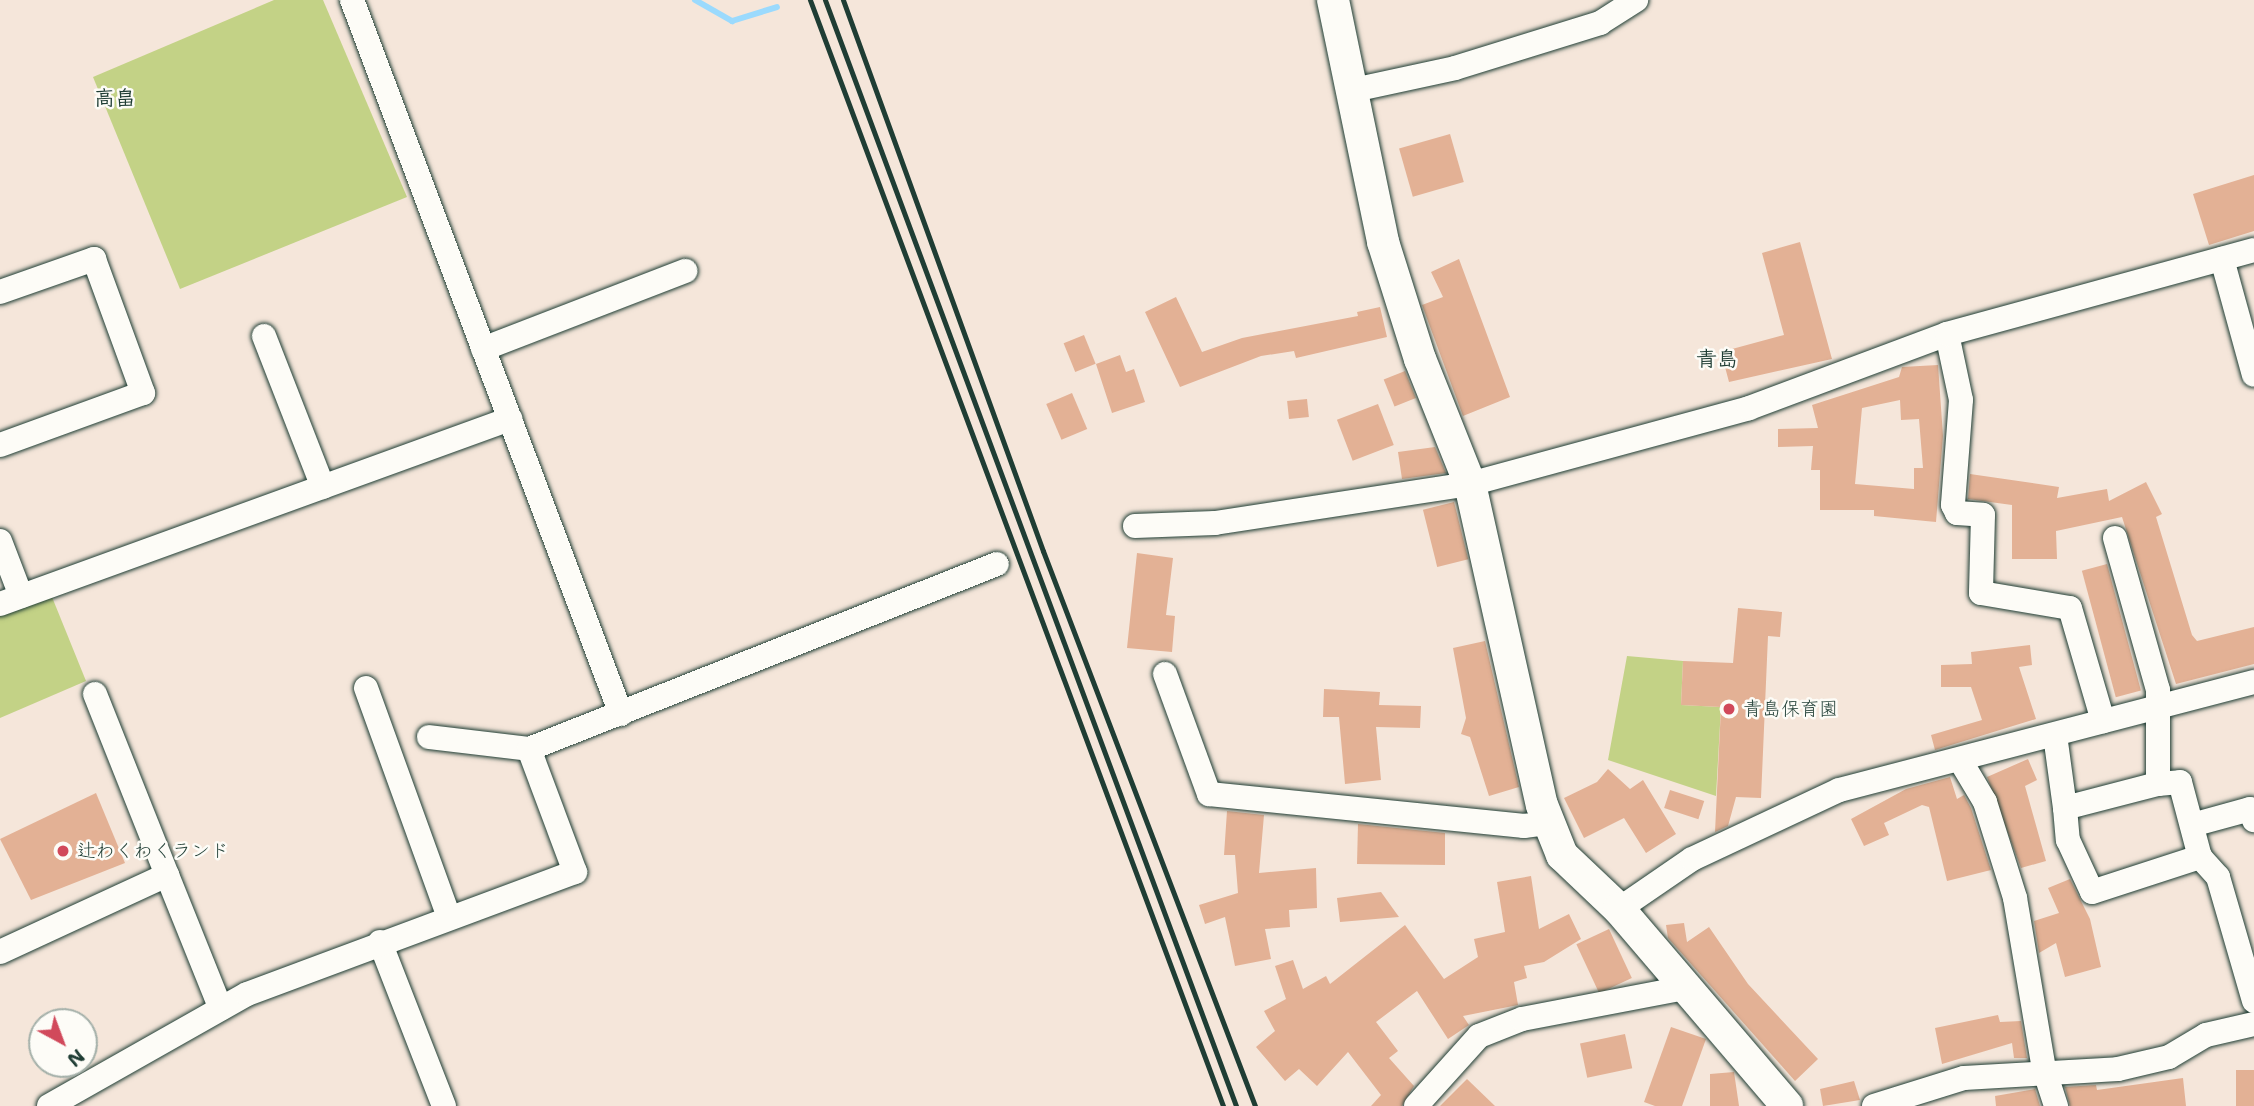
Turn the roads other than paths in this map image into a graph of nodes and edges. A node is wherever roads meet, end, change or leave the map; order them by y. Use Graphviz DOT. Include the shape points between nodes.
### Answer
graph roads {
  1 [pos="352,0"];
  2 [pos="1333,0"];
  3 [pos="1636,0"];
  4 [pos="1349,91"];
  5 [pos="2254,250"];
  6 [pos="2222,259"];
  7 [pos="685,271"];
  8 [pos="0,292"];
  9 [pos="1947,334"];
  10 [pos="264,336"];
  11 [pos="483,349"];
  12 [pos="2254,375"];
  13 [pos="510,419"];
  14 [pos="0,444"];
  15 [pos="1470,484"];
  16 [pos="323,487"];
  17 [pos="1135,526"];
  18 [pos="2115,538"];
  19 [pos="0,541"];
  20 [pos="997,564"];
  21 [pos="10,600"];
  22 [pos="1165,674"];
  23 [pos="2254,682"];
  24 [pos="366,688"];
  25 [pos="95,694"];
  26 [pos="2156,706"];
  27 [pos="621,714"];
  28 [pos="2103,721"];
  29 [pos="2055,735"];
  30 [pos="429,737"];
  31 [pos="529,749"];
  32 [pos="1960,760"];
  33 [pos="2158,784"];
  34 [pos="2065,807"];
  35 [pos="2254,820"];
  36 [pos="1549,823"];
  37 [pos="2192,825"];
  38 [pos="2200,857"];
  39 [pos="167,875"];
  40 [pos="1619,909"];
  41 [pos="449,917"];
  42 [pos="2244,938"];
  43 [pos="380,942"];
  44 [pos="0,952"];
  45 [pos="1685,988"];
  46 [pos="2254,1001"];
  47 [pos="221,1009"];
  48 [pos="2254,1024"];
  49 [pos="2043,1069"];
  50 [pos="49,1106"];
  51 [pos="444,1106"];
  52 [pos="1416,1106"];
  53 [pos="1787,1106"];
  54 [pos="1874,1106"];
  55 [pos="2056,1106"];
  1 -- 11 [label="street"];
  2 -- 4 [label="street"];
  3 -- 4 [label="street" via="1600,23 1455,68"];
  4 -- 15 [label="street" via="1383,242 1420,359"];
  5 -- 6 [label="street"];
  6 -- 9 [label="street"];
  6 -- 12 [label="street"];
  7 -- 11 [label="street"];
  8 -- 14 [label="street" via="94,259 143,393"];
  9 -- 15 [label="street" via="1749,408"];
  9 -- 28 [label="street" via="1961,400 1953,505 1957,513 1983,515 1981,593 2070,608"];
  10 -- 16 [label="street"];
  11 -- 13 [label="street"];
  13 -- 16 [label="street"];
  13 -- 27 [label="street"];
  15 -- 17 [label="street" via="1215,523"];
  15 -- 36 [label="street" via="1497,619"];
  16 -- 21 [label="street"];
  18 -- 26 [label="street" via="2158,690"];
  19 -- 21 [label="street"];
  20 -- 27 [label="street"];
  22 -- 36 [label="street" via="1209,794 1524,826"];
  23 -- 26 [label="street"];
  24 -- 41 [label="street"];
  25 -- 39 [label="street"];
  26 -- 28 [label="street"];
  26 -- 33 [label="street"];
  27 -- 31 [label="street"];
  28 -- 29 [label="street"];
  29 -- 32 [label="street"];
  29 -- 34 [label="street"];
  30 -- 31 [label="street"];
  31 -- 41 [label="street" via="575,872"];
  32 -- 40 [label="street" via="1839,790 1692,859"];
  32 -- 49 [label="street" via="1985,802 2015,898"];
  33 -- 34 [label="street"];
  33 -- 37 [label="street" via="2180,782"];
  34 -- 38 [label="street" via="2068,840 2092,892"];
  35 -- 37 [label="street" via="2250,809"];
  36 -- 40 [label="street" via="1562,855"];
  37 -- 38 [label="street"];
  38 -- 42 [label="street" via="2218,877"];
  39 -- 44 [label="street"];
  39 -- 47 [label="street"];
  40 -- 45 [label="street"];
  41 -- 43 [label="street"];
  42 -- 46 [label="street"];
  43 -- 47 [label="street" via="247,994"];
  43 -- 51 [label="street"];
  45 -- 52 [label="street" via="1522,1019 1479,1036"];
  45 -- 53 [label="street"];
  47 -- 50 [label="street"];
  48 -- 49 [label="street" via="2206,1035 2169,1057 2118,1069"];
  49 -- 54 [label="street" via="1964,1078"];
  49 -- 55 [label="street"];
}
